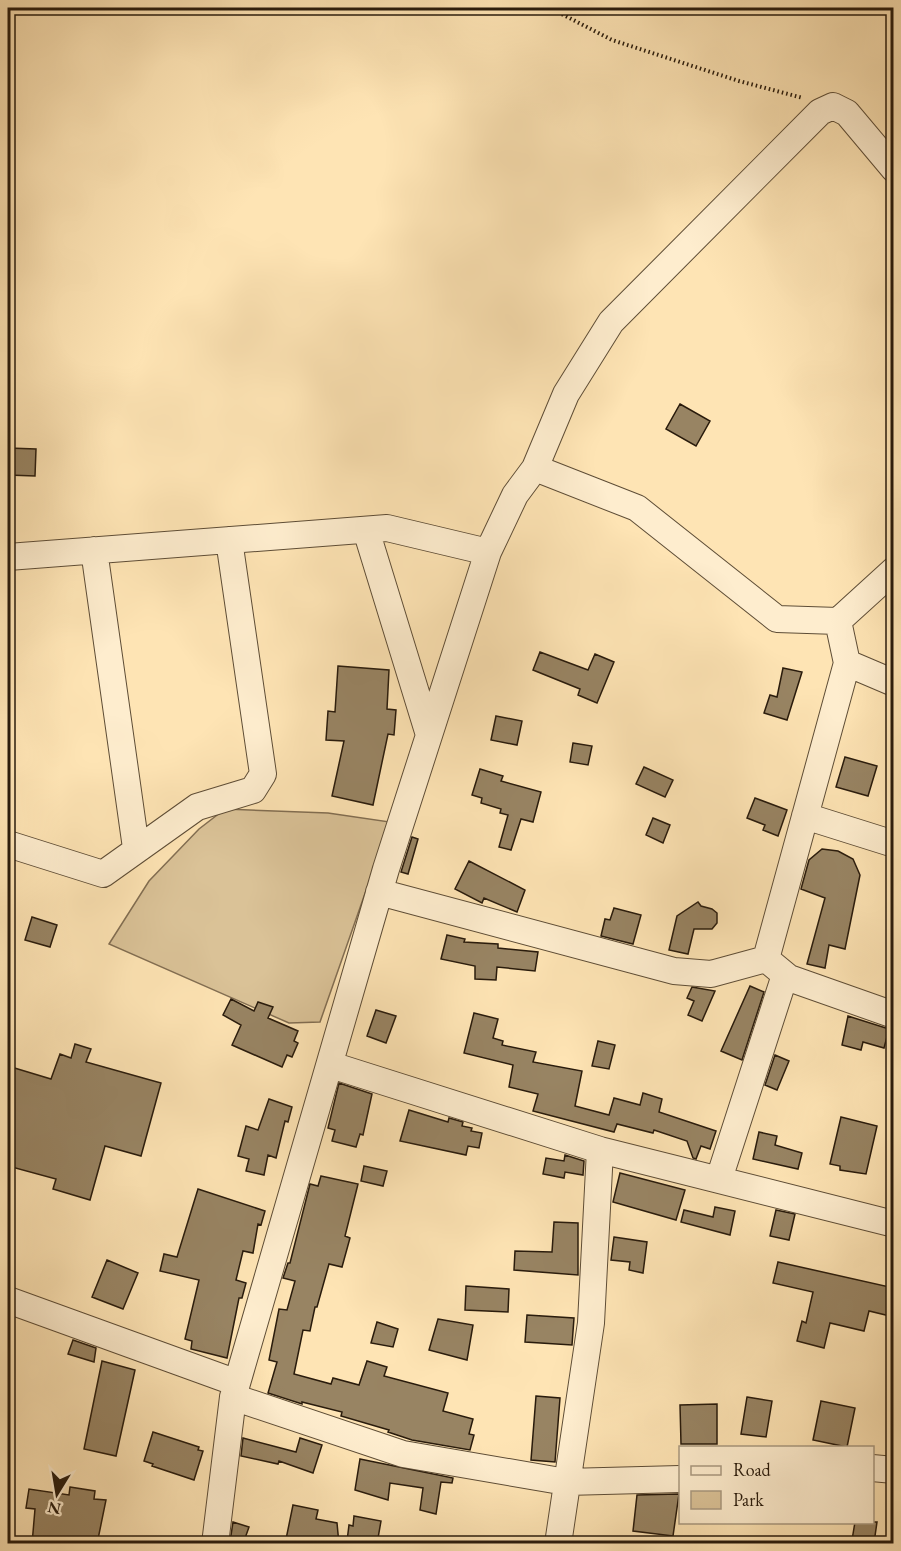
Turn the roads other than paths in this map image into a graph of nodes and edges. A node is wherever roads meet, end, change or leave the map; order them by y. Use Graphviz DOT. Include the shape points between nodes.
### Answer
graph roads {
  1 [pos="894,169"];
  2 [pos="535,468"];
  3 [pos="366,530"];
  4 [pos="229,540"];
  5 [pos="94,550"];
  6 [pos="488,552"];
  7 [pos="8,557"];
  8 [pos="890,578"];
  9 [pos="838,621"];
  10 [pos="847,663"];
  11 [pos="894,683"];
  12 [pos="429,735"];
  13 [pos="805,816"];
  14 [pos="8,843"];
  15 [pos="894,844"];
  16 [pos="136,848"];
  17 [pos="379,892"];
  18 [pos="776,967"];
  19 [pos="894,1015"];
  20 [pos="331,1065"];
  21 [pos="600,1150"];
  22 [pos="719,1179"];
  23 [pos="894,1224"];
  24 [pos="8,1300"];
  25 [pos="235,1390"];
  26 [pos="874,1468"];
  27 [pos="894,1470"];
  28 [pos="679,1479"];
  29 [pos="566,1482"];
  30 [pos="215,1544"];
  31 [pos="558,1544"];
  1 -- 2 [label="street" via="847,113 833,106 820,112 611,322 566,394"];
  2 -- 6 [label="street" via="515,495"];
  2 -- 9 [label="street" via="637,508 777,619"];
  3 -- 4 [label="street"];
  3 -- 6 [label="street" via="387,528"];
  3 -- 12 [label="street"];
  4 -- 5 [label="street"];
  4 -- 16 [label="street" via="263,774 253,790 197,807"];
  5 -- 7 [label="street"];
  5 -- 16 [label="street"];
  6 -- 12 [label="street"];
  8 -- 9 [label="street"];
  9 -- 10 [label="street"];
  10 -- 11 [label="street"];
  10 -- 13 [label="street"];
  12 -- 17 [label="street"];
  13 -- 15 [label="street"];
  13 -- 18 [label="street"];
  14 -- 16 [label="street" via="103,874"];
  17 -- 18 [label="street" via="674,971 711,974"];
  17 -- 20 [label="street"];
  18 -- 19 [label="street"];
  18 -- 22 [label="street"];
  20 -- 21 [label="street"];
  20 -- 25 [label="street"];
  21 -- 22 [label="street"];
  21 -- 29 [label="street" via="591,1323"];
  22 -- 23 [label="street"];
  24 -- 25 [label="street"];
  25 -- 29 [label="street" via="403,1454"];
  25 -- 30 [label="street"];
  26 -- 27 [label="street"];
  28 -- 29 [label="street"];
  29 -- 31 [label="street"];
}
